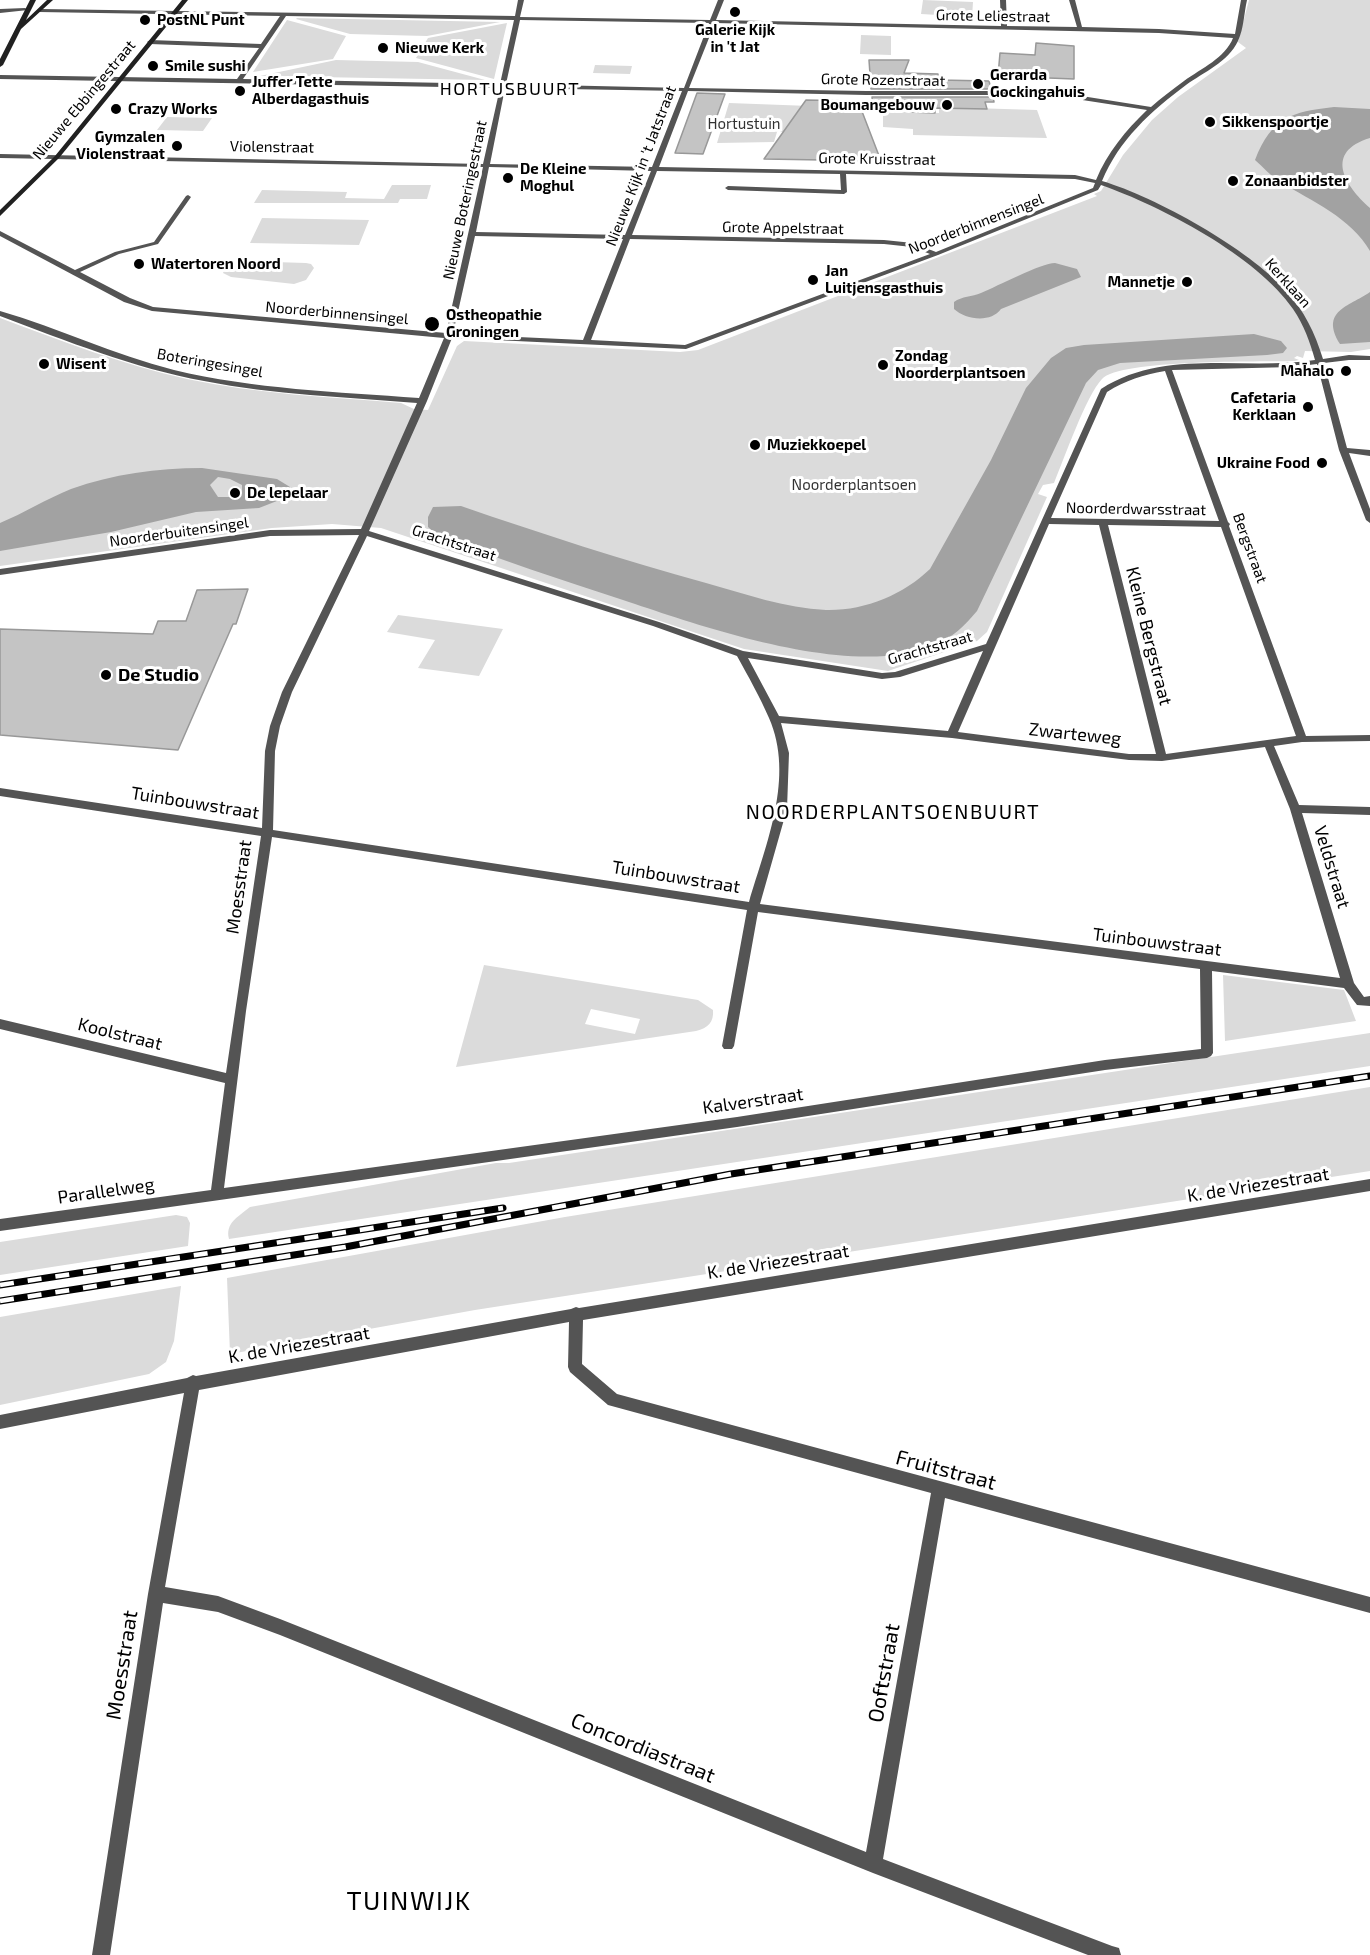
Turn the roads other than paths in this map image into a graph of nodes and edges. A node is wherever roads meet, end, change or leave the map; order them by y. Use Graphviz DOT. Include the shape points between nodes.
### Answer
graph roads {
  1 [pos="33,0"];
  2 [pos="50,0"];
  3 [pos="185,0"];
  4 [pos="521,0"];
  5 [pos="722,0"];
  6 [pos="1003,0"];
  7 [pos="1072,0"];
  8 [pos="1244,0"];
  9 [pos="0,9"];
  10 [pos="25,10"];
  11 [pos="41,11"];
  12 [pos="175,12"];
  13 [pos="284,14"];
  14 [pos="517,18"];
  15 [pos="713,21"];
  16 [pos="20,28"];
  17 [pos="1004,28"];
  18 [pos="1080,29"];
  19 [pos="1236,36"];
  20 [pos="150,42"];
  21 [pos="264,46"];
  22 [pos="0,65"];
  23 [pos="0,76"];
  24 [pos="122,78"];
  25 [pos="239,81"];
  26 [pos="504,86"];
  27 [pos="686,89"];
  28 [pos="1151,109"];
  29 [pos="0,156"];
  30 [pos="57,157"];
  31 [pos="486,165"];
  32 [pos="655,168"];
  33 [pos="843,172"];
  34 [pos="1099,180"];
  35 [pos="728,188"];
  36 [pos="188,197"];
  37 [pos="0,214"];
  38 [pos="0,233"];
  39 [pos="472,234"];
  40 [pos="628,237"];
  41 [pos="936,254"];
  42 [pos="75,272"];
  43 [pos="0,313"];
  44 [pos="449,336"];
  45 [pos="586,343"];
  46 [pos="1370,353"];
  47 [pos="1347,356"];
  48 [pos="1370,358"];
  49 [pos="1320,360"];
  50 [pos="1168,369"];
  51 [pos="423,401"];
  52 [pos="1343,450"];
  53 [pos="1370,453"];
  54 [pos="1370,519"];
  55 [pos="1046,521"];
  56 [pos="1103,523"];
  57 [pos="1226,524"];
  58 [pos="363,532"];
  59 [pos="0,572"];
  60 [pos="990,646"];
  61 [pos="741,654"];
  62 [pos="776,719"];
  63 [pos="952,735"];
  64 [pos="1370,738"];
  65 [pos="1302,739"];
  66 [pos="1268,743"];
  67 [pos="1162,758"];
  68 [pos="0,792"];
  69 [pos="1295,809"];
  70 [pos="1370,811"];
  71 [pos="267,832"];
  72 [pos="753,908"];
  73 [pos="1206,966"];
  74 [pos="1348,984"];
  75 [pos="1365,1002"];
  76 [pos="0,1024"];
  77 [pos="728,1046"];
  78 [pos="232,1080"];
  79 [pos="1370,1185"];
  80 [pos="217,1193"];
  81 [pos="0,1225"];
  82 [pos="576,1313"];
  83 [pos="193,1382"];
  84 [pos="0,1422"];
  85 [pos="939,1490"];
  86 [pos="156,1594"];
  87 [pos="1370,1605"];
  88 [pos="873,1864"];
  89 [pos="101,1955"];
  90 [pos="1112,1955"];
  1 -- 10 [label="street"];
  2 -- 11 [label="street"];
  3 -- 12 [label="street, Nieuwe Ebbingestraat"];
  4 -- 14 [label="street, Nieuwe Boteringestraat"];
  5 -- 15 [label="street, Nieuwe Kijk in 't Jatstraat"];
  6 -- 17 [label="street"];
  7 -- 18 [label="street"];
  8 -- 19 [label="street"];
  9 -- 10 [label="street"];
  10 -- 16 [label="street"];
  11 -- 12 [label="street, Grote Leliestraat"];
  11 -- 16 [label="street"];
  12 -- 13 [label="street, Grote Leliestraat"];
  12 -- 20 [label="street, Nieuwe Ebbingestraat"];
  13 -- 14 [label="street, Grote Leliestraat"];
  13 -- 21 [label="street"];
  14 -- 15 [label="street, Grote Leliestraat"];
  14 -- 26 [label="street, Nieuwe Boteringestraat"];
  15 -- 17 [label="street, Grote Leliestraat"];
  15 -- 27 [label="street, Nieuwe Kijk in 't Jatstraat"];
  16 -- 22 [label="street"];
  17 -- 18 [label="street, Grote Leliestraat"];
  18 -- 19 [label="street, Grote Leliestraat"];
  19 -- 28 [label="street, Noorderbinnensingel" via="1218,60"];
  20 -- 21 [label="street"];
  20 -- 24 [label="street, Nieuwe Ebbingestraat"];
  21 -- 25 [label="street"];
  23 -- 24 [label="street, Grote Rozenstraat"];
  24 -- 25 [label="street, Grote Rozenstraat"];
  24 -- 30 [label="street, Nieuwe Ebbingestraat"];
  25 -- 26 [label="street, Grote Rozenstraat"];
  26 -- 27 [label="street, Grote Rozenstraat"];
  26 -- 31 [label="street, Nieuwe Boteringestraat"];
  27 -- 28 [label="street, Grote Rozenstraat" via="1050,93"];
  27 -- 32 [label="street, Nieuwe Kijk in 't Jatstraat"];
  28 -- 34 [label="street, Noorderbinnensingel" via="1107,159"];
  29 -- 30 [label="street, Violenstraat"];
  30 -- 31 [label="street, Violenstraat"];
  30 -- 37 [label="street, Nieuwe Ebbingestraat"];
  31 -- 32 [label="street, Violenstraat"];
  31 -- 39 [label="street, Nieuwe Boteringestraat"];
  32 -- 33 [label="street, Grote Kruisstraat"];
  32 -- 40 [label="street, Nieuwe Kijk in 't Jatstraat"];
  33 -- 34 [label="street, Grote Kruisstraat"];
  33 -- 35 [label="street" via="844,192"];
  34 -- 41 [label="street, Noorderbinnensingel" via="1096,189 1080,198"];
  34 -- 49 [label="street, Kerklaan" via="1170,213 1226,244 1257,267 1306,324"];
  36 -- 42 [label="street" via="156,243 117,253"];
  38 -- 42 [label="street, Noorderbinnensingel"];
  39 -- 40 [label="street, Grote Appelstraat"];
  39 -- 44 [label="street, Nieuwe Boteringestraat"];
  40 -- 41 [label="street, Grote Appelstraat" via="896,243"];
  40 -- 45 [label="street, Nieuwe Kijk in 't Jatstraat"];
  41 -- 45 [label="street, Noorderbinnensingel" via="695,345"];
  42 -- 44 [label="street, Noorderbinnensingel" via="152,309"];
  43 -- 51 [label="street, Boteringesingel" via="108,353 174,372 248,385"];
  44 -- 45 [label="street, Noorderbinnensingel"];
  44 -- 51 [label="street, Nieuwe Boteringestraat"];
  46 -- 47 [label="street"];
  47 -- 48 [label="street"];
  47 -- 49 [label="street, Grachtstraat"];
  49 -- 50 [label="street, Grachtstraat"];
  49 -- 52 [label="street, Kerklaan"];
  50 -- 55 [label="street, Grachtstraat" via="1130,375 1104,391"];
  50 -- 57 [label="street, Bergstraat"];
  51 -- 58 [label="street, Moesstraat"];
  52 -- 53 [label="street"];
  52 -- 54 [label="street, Kerklaan"];
  55 -- 56 [label="street, Noorderdwarsstraat"];
  55 -- 60 [label="street, Grachtstraat"];
  56 -- 57 [label="street, Noorderdwarsstraat"];
  56 -- 67 [label="street, Kleine Bergstraat"];
  57 -- 65 [label="street, Bergstraat"];
  58 -- 59 [label="street, Noorderbuitensingel" via="270,533"];
  58 -- 61 [label="street, Grachtstraat"];
  58 -- 71 [label="street, Moesstraat" via="281,707 270,751"];
  60 -- 61 [label="street, Grachtstraat" via="882,676"];
  60 -- 63 [label="street"];
  61 -- 62 [label="street"];
  62 -- 63 [label="street, Zwarteweg"];
  62 -- 72 [label="street" via="784,753 782,809"];
  63 -- 67 [label="street, Zwarteweg"];
  64 -- 65 [label="street, Zwarteweg"];
  65 -- 66 [label="street, Zwarteweg"];
  66 -- 67 [label="street, Zwarteweg"];
  66 -- 69 [label="street, Veldstraat"];
  68 -- 71 [label="street, Tuinbouwstraat"];
  69 -- 70 [label="street"];
  69 -- 74 [label="street, Veldstraat"];
  71 -- 72 [label="street, Tuinbouwstraat"];
  71 -- 78 [label="street, Moesstraat"];
  72 -- 73 [label="street, Tuinbouwstraat"];
  72 -- 77 [label="street"];
  73 -- 74 [label="street, Tuinbouwstraat"];
  73 -- 80 [label="street, Kalverstraat" via="1207,1053"];
  74 -- 75 [label="street, Veldstraat"];
  76 -- 78 [label="street, Koolstraat"];
  78 -- 80 [label="street, Moesstraat"];
  79 -- 82 [label="street, K. de Vriezestraat"];
  80 -- 81 [label="street, Parallelweg"];
  82 -- 83 [label="street, K. de Vriezestraat"];
  82 -- 85 [label="street, Fruitstraat" via="574,1366 613,1400"];
  83 -- 84 [label="street, K. de Vriezestraat"];
  83 -- 86 [label="street, Moesstraat"];
  85 -- 87 [label="street, Fruitstraat"];
  85 -- 88 [label="street, Ooftstraat"];
  86 -- 88 [label="street, Concordiastraat" via="218,1604 280,1627"];
  86 -- 89 [label="street, Moesstraat"];
  88 -- 90 [label="street, Concordiastraat"];
}
